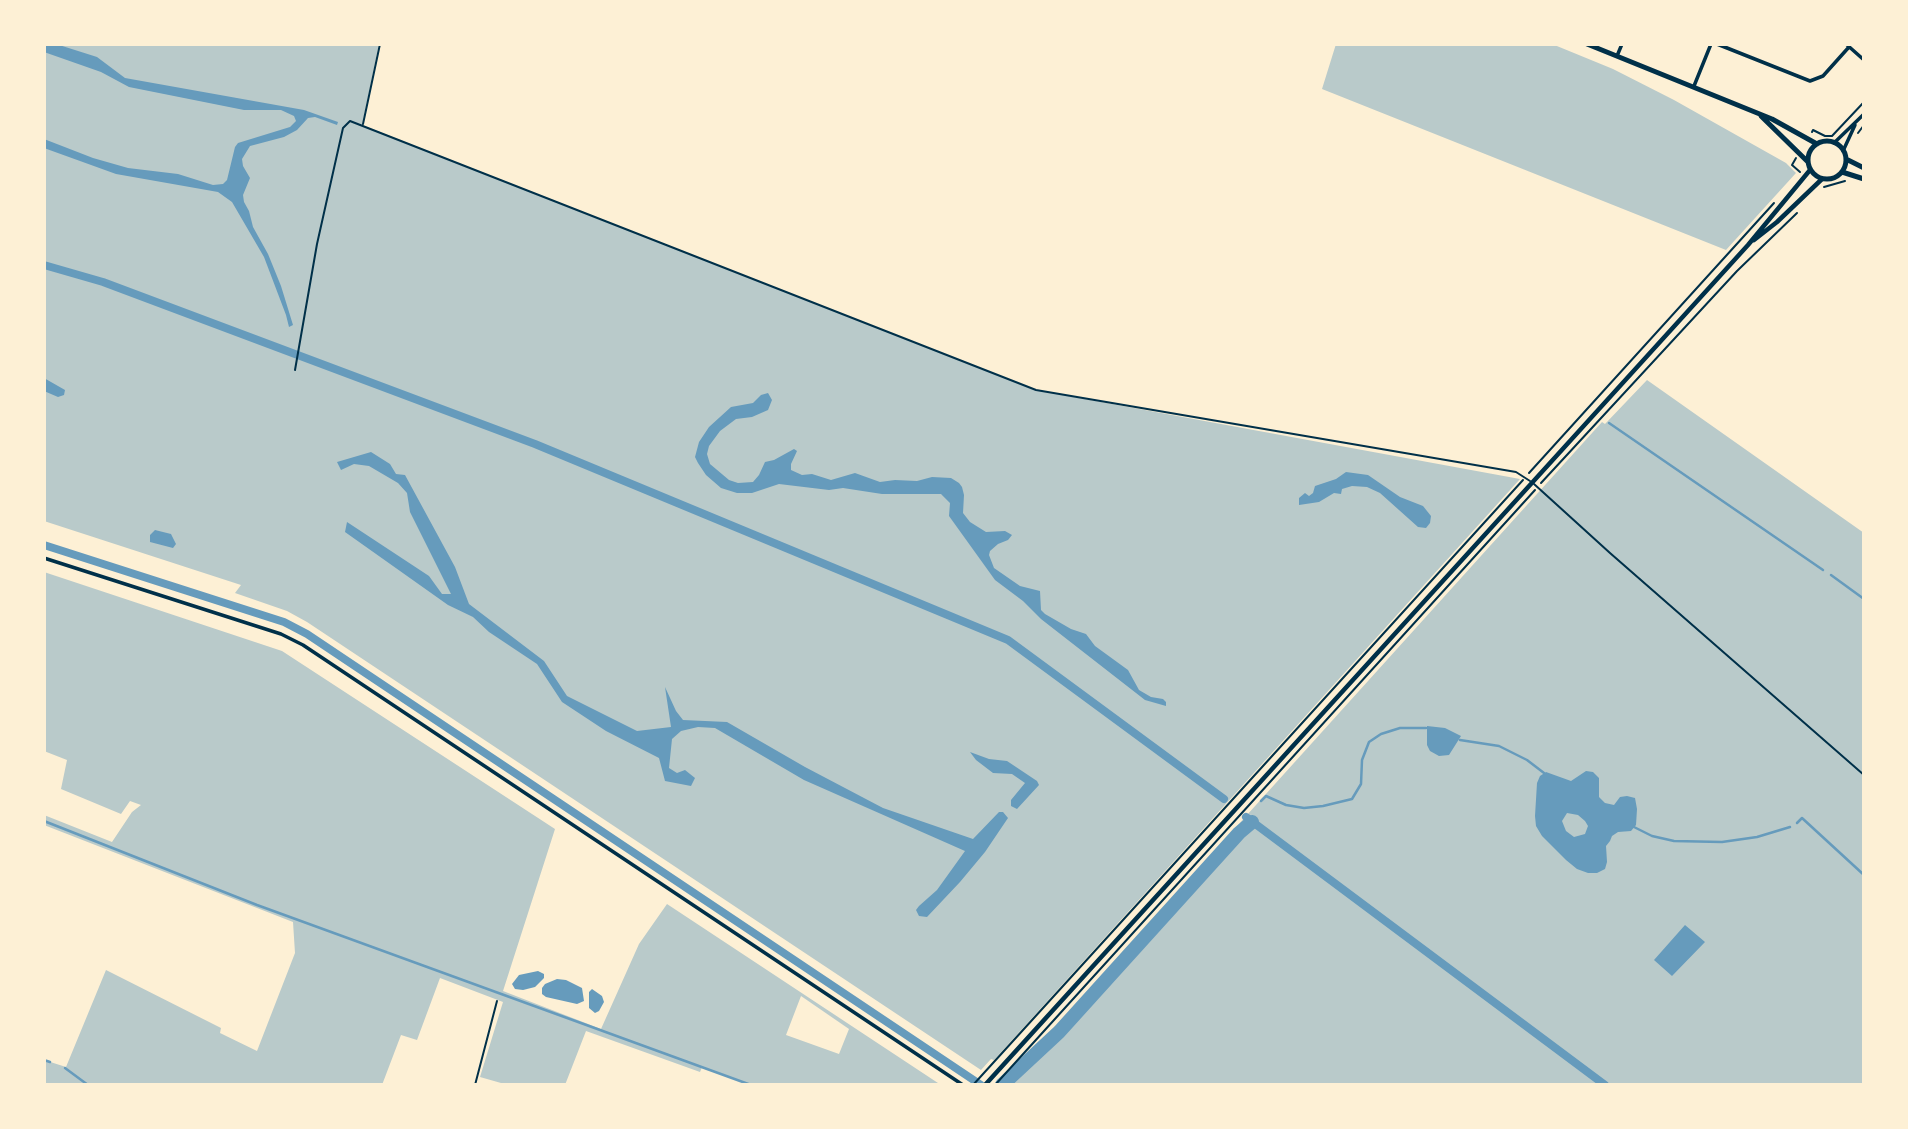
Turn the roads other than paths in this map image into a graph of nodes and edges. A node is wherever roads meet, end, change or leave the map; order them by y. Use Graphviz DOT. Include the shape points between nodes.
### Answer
graph roads {
  1 [pos="380,44"];
  2 [pos="1587,44"];
  3 [pos="1622,44"];
  4 [pos="1711,44"];
  5 [pos="1717,44"];
  6 [pos="1848,45"];
  7 [pos="1616,56"];
  8 [pos="1864,60"];
  9 [pos="1694,86"];
  10 [pos="1758,113"];
  11 [pos="1864,114"];
  12 [pos="1857,123"];
  13 [pos="363,125"];
  14 [pos="1834,143"];
  15 [pos="1817,144"];
  16 [pos="1843,151"];
  17 [pos="1846,159"];
  18 [pos="1808,162"];
  19 [pos="1864,168"];
  20 [pos="1810,170"];
  21 [pos="1842,172"];
  22 [pos="1822,178"];
  23 [pos="1864,178"];
  24 [pos="1748,245"];
  25 [pos="295,370"];
  26 [pos="1531,482"];
  27 [pos="44,558"];
  28 [pos="1864,775"];
  29 [pos="497,1001"];
  30 [pos="986,1084"];
  31 [pos="475,1085"];
  32 [pos="963,1085"];
  1 -- 13 [label="lane"];
  2 -- 7 [label="main road"];
  3 -- 7 [label="street"];
  4 -- 9 [label="street"];
  5 -- 6 [label="street" via="1810,81 1823,76"];
  6 -- 8 [label="street"];
  7 -- 9 [label="main road"];
  9 -- 10 [label="main road"];
  10 -- 15 [label="main road"];
  10 -- 18 [label="main road"];
  11 -- 12 [label="street"];
  12 -- 14 [label="street"];
  12 -- 16 [label="street"];
  13 -- 25 [label="lane" via="350,121 343,128"];
  13 -- 26 [label="lane" via="1036,390 1516,472"];
  14 -- 15 [label="main road"];
  14 -- 16 [label="main road"];
  15 -- 18 [label="main road"];
  16 -- 17 [label="main road"];
  17 -- 19 [label="main road"];
  17 -- 21 [label="main road"];
  18 -- 20 [label="main road"];
  20 -- 22 [label="main road"];
  20 -- 24 [label="street"];
  21 -- 22 [label="main road"];
  21 -- 23 [label="main road"];
  22 -- 24 [label="street"];
  24 -- 26 [label="street"];
  26 -- 28 [label="lane"];
  26 -- 30 [label="street"];
  27 -- 32 [label="street" via="303,645"];
  29 -- 31 [label="lane"];
}
